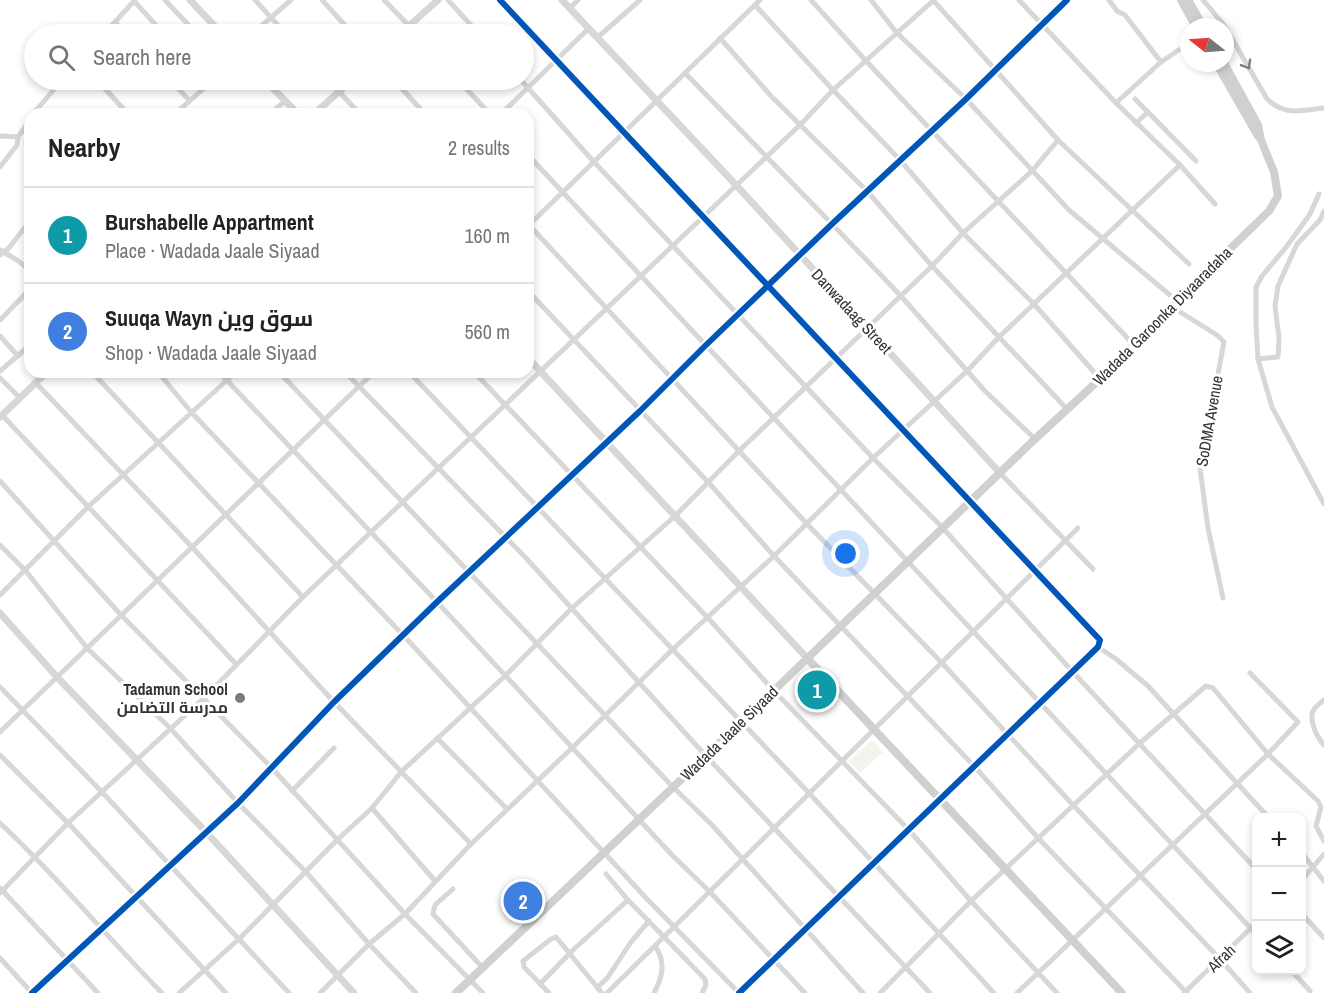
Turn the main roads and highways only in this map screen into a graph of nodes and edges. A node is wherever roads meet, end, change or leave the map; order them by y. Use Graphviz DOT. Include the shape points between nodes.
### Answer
graph roads {
  1 [pos="1181,0"];
  2 [pos="1188,0"];
  3 [pos="1191,18"];
  4 [pos="1198,18"];
  5 [pos="1221,72"];
  6 [pos="1229,72"];
  7 [pos="1261,140"];
  8 [pos="1000,473"];
  9 [pos="807,658"];
  10 [pos="456,993"];
  11 [pos="1122,993"];
  1 -- 3 [label="main road"];
  2 -- 4 [label="main road"];
  5 -- 7 [label="main road, Wadada Garoonka Diyaaradaha"];
  6 -- 7 [label="main road, Wadada Garoonka Diyaaradaha" via="1258,125"];
  7 -- 8 [label="main road, Wadada Garoonka Diyaaradaha" via="1274,171 1278,196 1275,203"];
  8 -- 9 [label="main road, Wadada Jaale Siyaad"];
  9 -- 10 [label="main road, Wadada Jaale Siyaad"];
  9 -- 11 [label="main road"];
}
